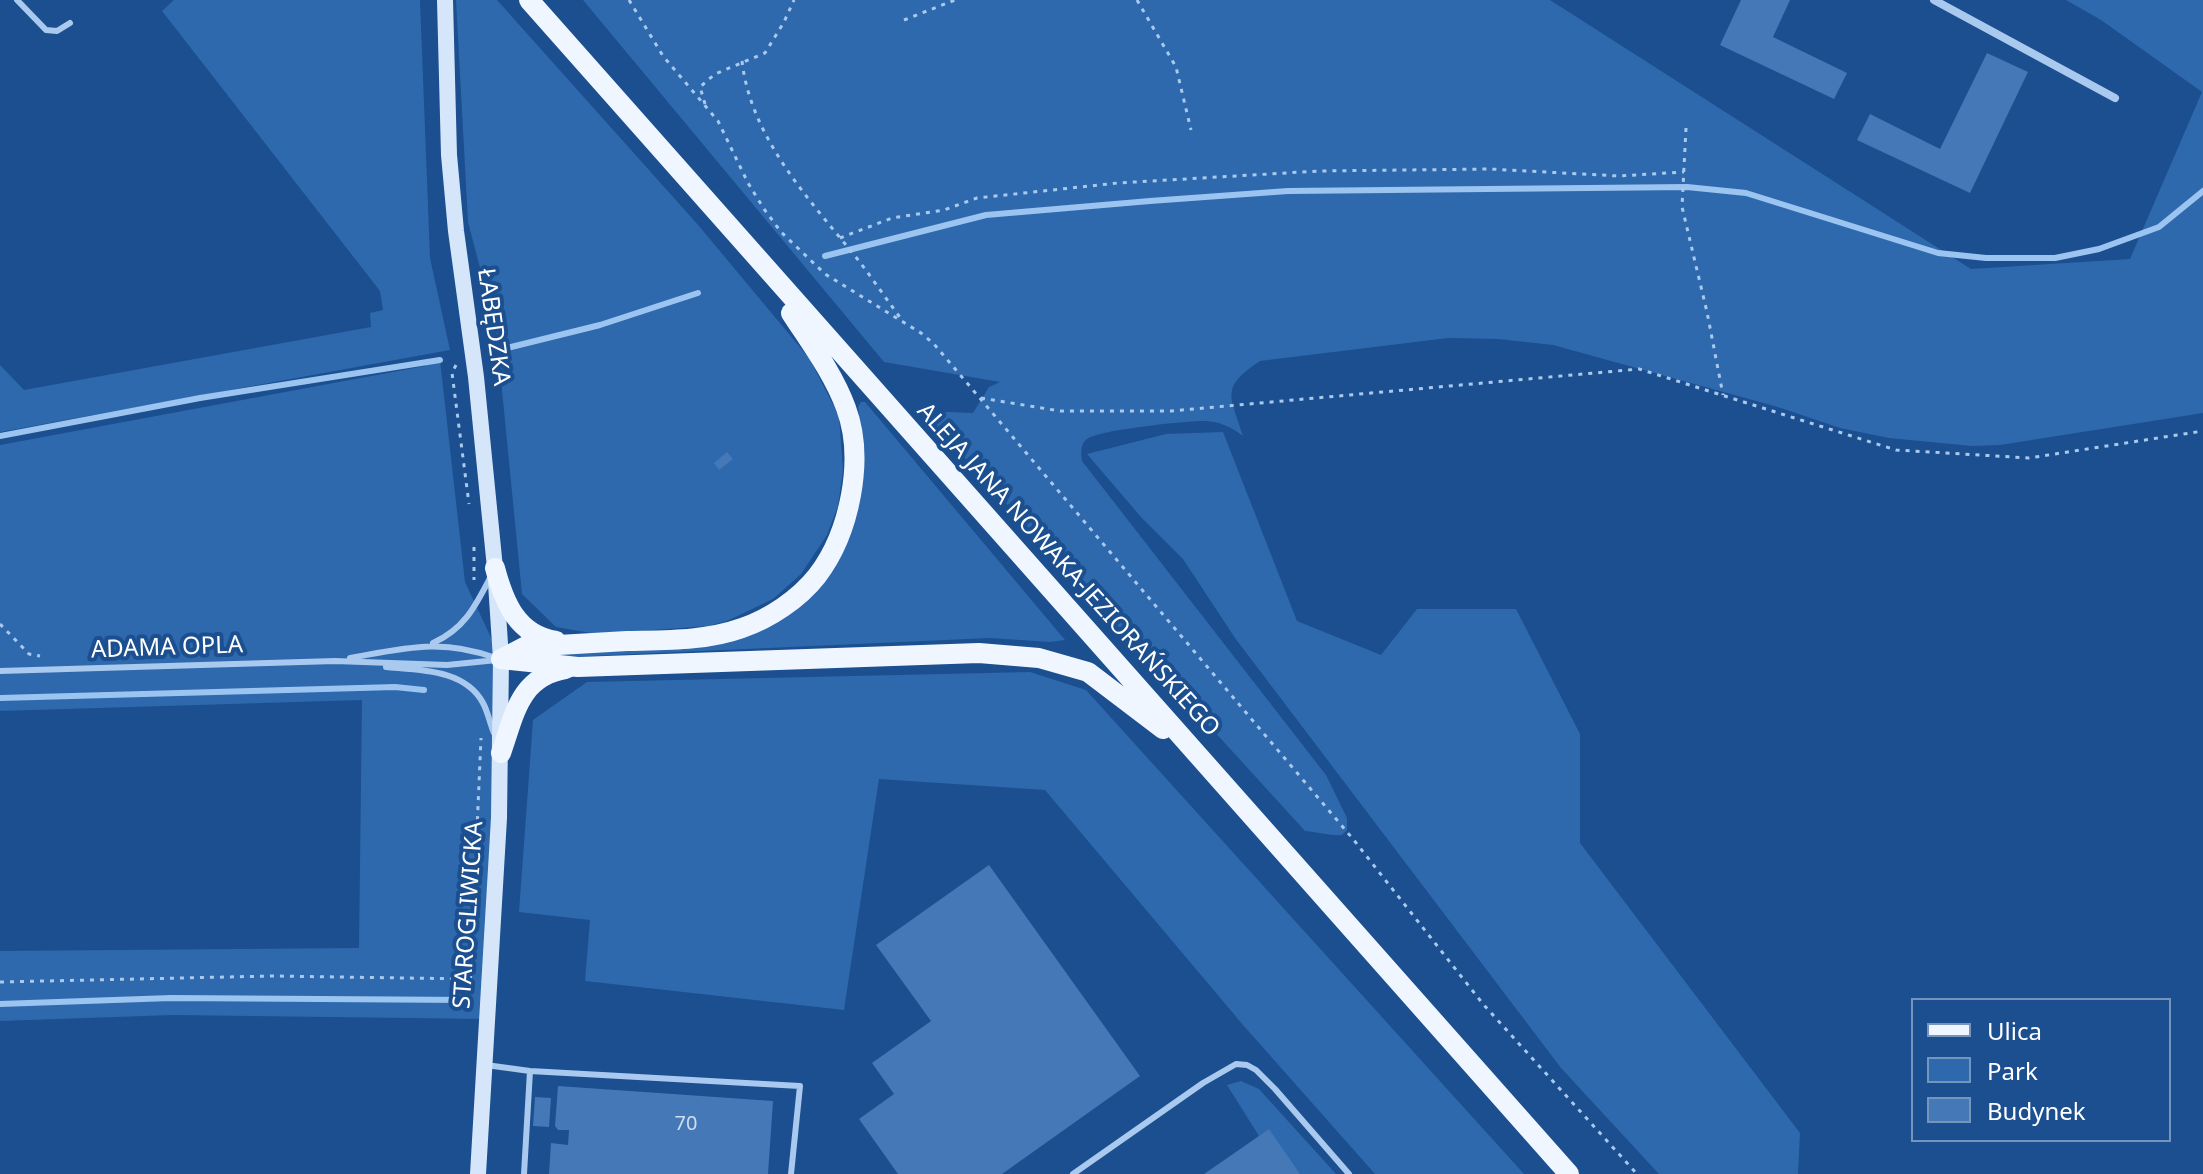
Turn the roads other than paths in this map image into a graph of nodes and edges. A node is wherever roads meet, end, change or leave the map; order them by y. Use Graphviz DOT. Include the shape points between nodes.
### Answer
graph roads {
  1 [pos="17,0"];
  2 [pos="445,0"];
  3 [pos="529,0"];
  4 [pos="1934,0"];
  5 [pos="70,23"];
  6 [pos="2115,98"];
  7 [pos="754,256"];
  8 [pos="495,568"];
  9 [pos="576,643"];
  10 [pos="429,644"];
  11 [pos="501,659"];
  12 [pos="335,661"];
  13 [pos="578,667"];
  14 [pos="0,671"];
  15 [pos="501,753"];
  16 [pos="1202,760"];
  17 [pos="484,1065"];
  18 [pos="530,1071"];
  19 [pos="478,1174"];
  20 [pos="524,1174"];
  21 [pos="791,1174"];
  22 [pos="1073,1174"];
  23 [pos="1349,1174"];
  24 [pos="1569,1174"];
  1 -- 5 [label="lane" via="46,30 57,31"];
  2 -- 8 [label="street, ŁABĘDZKA" via="453,201"];
  3 -- 7 [label="main road, ALEJA JANA NOWAKA-JEZIORAŃSKIEGO"];
  4 -- 6 [label="street"];
  7 -- 9 [label="main road" via="831,375 853,435 851,497 833,546 817,576 796,596 742,628 708,636"];
  7 -- 16 [label="main road, ALEJA JANA NOWAKA-JEZIORAŃSKIEGO"];
  8 -- 9 [label="main road" via="515,618 544,639"];
  8 -- 10 [label="lane" via="464,623"];
  8 -- 11 [label="street, ŁABĘDZKA"];
  9 -- 11 [label="main road" via="524,647"];
  10 -- 11 [label="lane"];
  10 -- 12 [label="lane"];
  11 -- 12 [label="lane" via="447,665"];
  11 -- 13 [label="main road"];
  11 -- 15 [label="street, STAROGLIWICKA"];
  12 -- 14 [label="lane, ADAMA OPLA"];
  12 -- 15 [label="lane" via="447,674 483,702"];
  13 -- 15 [label="main road" via="553,671 530,685 519,700"];
  13 -- 16 [label="main road" via="979,653 1039,658 1088,672"];
  15 -- 17 [label="street, STAROGLIWICKA"];
  16 -- 24 [label="main road, ALEJA JANA NOWAKA-JEZIORAŃSKIEGO"];
  17 -- 18 [label="lane"];
  17 -- 19 [label="street, STAROGLIWICKA"];
  18 -- 20 [label="lane"];
  18 -- 21 [label="lane" via="800,1086"];
  22 -- 23 [label="lane" via="1236,1064 1256,1070"];
}
